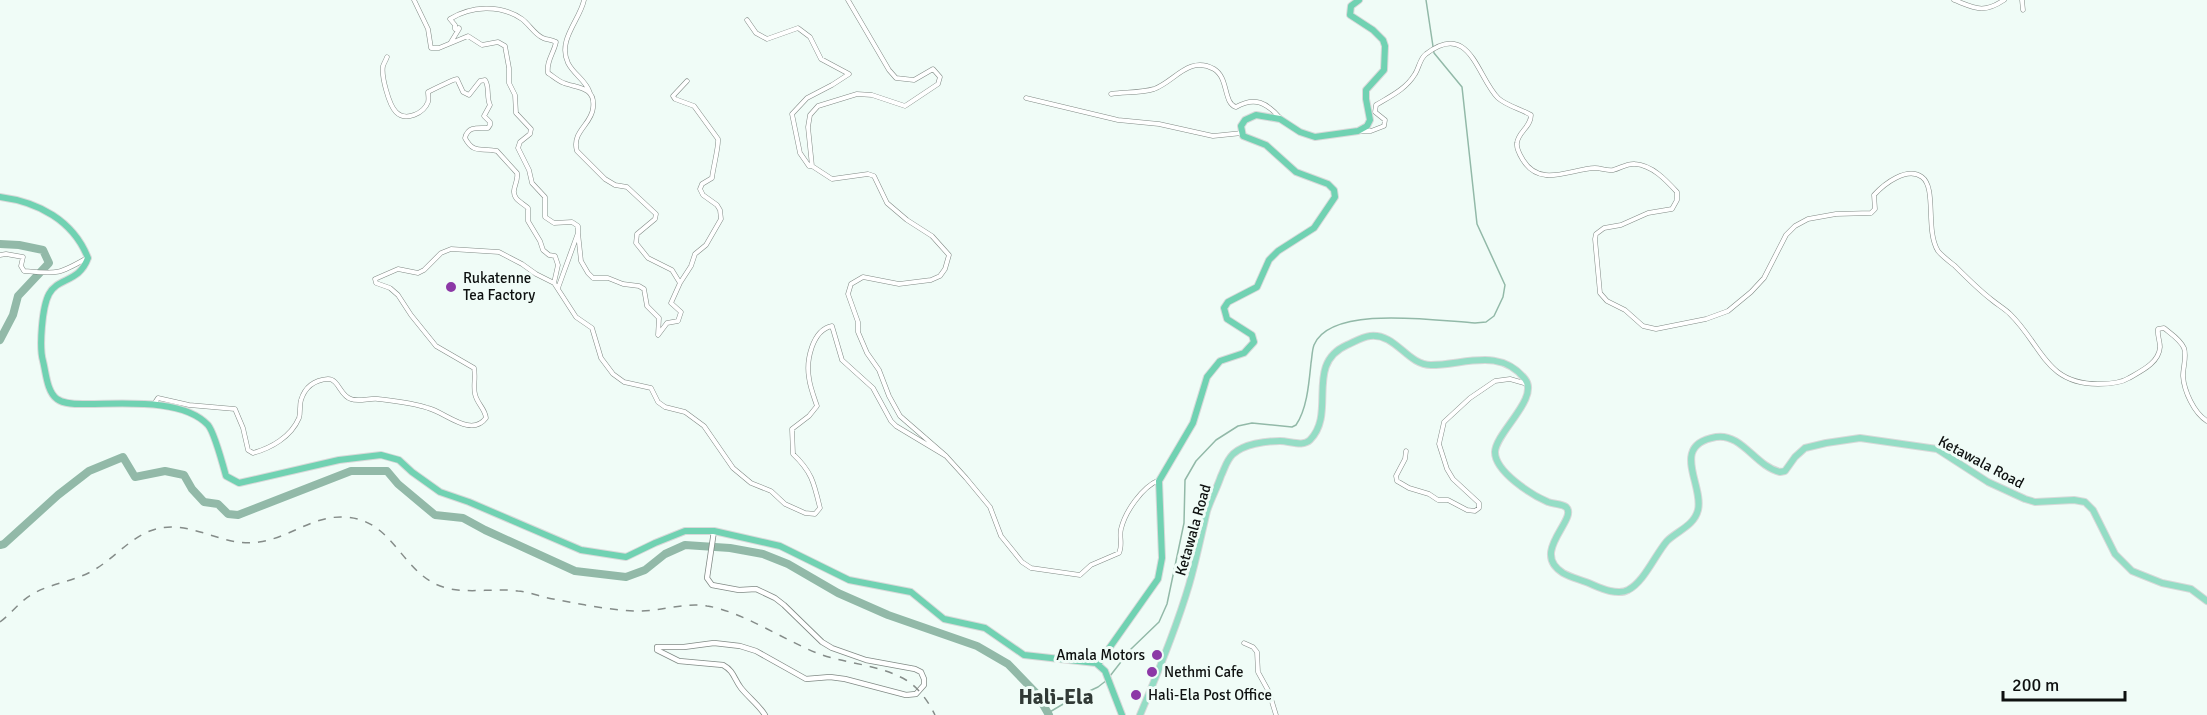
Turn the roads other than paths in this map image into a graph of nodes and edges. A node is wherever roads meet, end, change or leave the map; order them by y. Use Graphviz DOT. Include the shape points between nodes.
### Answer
graph roads {
  1 [pos="414,0"];
  2 [pos="584,0"];
  3 [pos="848,0"];
  4 [pos="1359,0"];
  5 [pos="1954,0"];
  6 [pos="2004,0"];
  7 [pos="2022,0"];
  8 [pos="2024,10"];
  9 [pos="747,20"];
  10 [pos="450,42"];
  11 [pos="387,57"];
  12 [pos="687,81"];
  13 [pos="1111,94"];
  14 [pos="592,97"];
  15 [pos="1026,98"];
  16 [pos="1280,119"];
  17 [pos="1359,131"];
  18 [pos="1242,133"];
  19 [pos="812,166"];
  20 [pos="0,197"];
  21 [pos="578,233"];
  22 [pos="0,255"];
  23 [pos="88,258"];
  24 [pos="554,283"];
  25 [pos="680,283"];
  26 [pos="558,288"];
  27 [pos="1528,384"];
  28 [pos="154,404"];
  29 [pos="2207,421"];
  30 [pos="1406,451"];
  31 [pos="946,456"];
  32 [pos="1160,480"];
  33 [pos="714,531"];
  34 [pos="2207,601"];
  35 [pos="1244,643"];
  36 [pos="1098,664"];
  37 [pos="765,715"];
  38 [pos="1122,715"];
  39 [pos="1140,715"];
  40 [pos="1276,715"];
  1 -- 10 [label="street" via="428,29 431,48"];
  2 -- 14 [label="street" via="569,33 567,62 587,84"];
  3 -- 19 [label="street" via="896,78 914,80 933,69 940,77 938,84 905,106 857,94 818,106 808,127"];
  4 -- 17 [label="highway" via="1351,6 1350,15 1383,40 1386,58 1384,70 1366,90 1370,122"];
  5 -- 6 [label="street" via="1976,9 1988,9"];
  7 -- 8 [label="street"];
  9 -- 19 [label="street" via="756,33 767,39 798,28 810,37 821,59 849,74 807,98 792,114 800,153"];
  10 -- 14 [label="street" via="459,29 450,19 453,17 480,8 512,14 543,38 556,42 548,73 563,83 577,85"];
  10 -- 21 [label="street" via="468,36 482,45 498,42 504,46 516,113 531,129 519,142 520,154 532,183 545,197 545,217 554,224 572,222 578,226"];
  11 -- 24 [label="street" via="384,83 395,110 405,116 420,112 428,103 428,92 452,79 457,79 469,96 485,80 490,105 484,116 490,126 472,128 465,138 477,150 497,151 517,173 514,195 528,208 528,221 543,250 555,256 558,265"];
  12 -- 25 [label="street" via="675,99 694,106 718,139 712,178 700,189 717,205 721,219 706,245 695,254"];
  13 -- 16 [label="street" via="1154,88 1190,66 1205,66 1222,77 1232,106 1257,102 1271,107"];
  14 -- 25 [label="street" via="593,108 580,130 577,151 604,180 627,187 654,211 656,219 638,234 636,243 648,258 672,270"];
  15 -- 18 [label="street" via="1118,120 1213,136"];
  16 -- 17 [label="highway" via="1315,137"];
  16 -- 18 [label="highway" via="1249,117 1242,123"];
  17 -- 29 [label="street" via="1384,126 1385,120 1376,112 1376,105 1408,84 1424,56 1444,45 1455,44 1465,49 1500,100 1531,115 1516,145 1524,163 1536,174 1568,174 1596,168 1610,171 1636,164 1659,174 1677,192 1672,209 1648,213 1596,234 1600,293 1643,326 1656,329 1728,311 1764,278 1785,235 1795,226 1808,219 1836,214 1871,213 1875,209 1874,195 1879,190 1896,178 1913,174 1930,189 1929,222 1938,251 2010,315 2049,366 2084,384 2125,381 2157,357 2158,329 2164,328 2184,347 2186,389 2199,415"];
  18 -- 32 [label="highway" via="1266,145 1296,172 1328,184 1335,197 1314,228 1269,260 1257,287 1224,308 1227,320 1252,335 1254,342 1246,352 1223,359 1210,371 1193,423"];
  19 -- 31 [label="street" via="832,179 868,174 874,177 887,203 932,236 949,255 940,276 931,280 899,284 863,278 851,284 848,294 858,332 900,416"];
  20 -- 23 [label="highway" via="49,212 61,220 79,239"];
  21 -- 25 [label="street" via="581,261 593,278 608,278 644,289 647,306 659,318 658,335 667,323 680,318 681,312 671,303"];
  21 -- 26 [label="street"];
  22 -- 23 [label="street" via="23,257 24,271 53,273"];
  23 -- 28 [label="highway" via="75,277 54,287 49,294 40,344 51,392 58,400 73,404"];
  24 -- 26 [label="street"];
  24 -- 28 [label="street" via="499,252 463,248 441,253 418,273 398,269 375,279 398,294 436,346 474,368 474,392 486,418 473,427 429,408 378,399 351,399 330,379 312,382 300,401 298,420 279,442 253,453 248,450 236,409 158,398"];
  26 -- 31 [label="street" via="576,317 592,328 601,358 613,374 624,382 651,388 665,407 685,412 705,426 733,468 751,483 805,513 815,514 820,507 807,467 793,454 792,429 817,406 809,378 810,355 818,335 828,327 832,326 842,360 873,388 891,421"];
  27 -- 30 [label="street" via="1510,379 1495,381 1444,422 1439,444 1447,469 1479,503 1475,511 1438,500 1397,481"];
  27 -- 34 [label="main road, Ketawala Road" via="1525,400 1497,446 1497,459 1512,479 1548,502 1568,509 1567,522 1553,541 1554,564 1559,571 1609,591 1628,591 1636,584 1667,542 1698,511 1691,465 1698,445 1719,437 1732,438 1761,464 1780,472 1805,448 1860,438 1937,449 1988,482 2035,502 2085,502 2115,554 2132,571 2191,589"];
  27 -- 39 [label="main road, Ketawala Road" via="1521,375 1497,361 1427,365 1390,340 1372,335 1336,350 1326,366 1319,422 1310,440 1302,444 1277,441 1242,447 1228,459 1208,508 1188,587"];
  28 -- 33 [label="highway" via="191,414 208,425 226,476 239,483 339,460 381,455 399,460 440,492 581,550 626,557 685,531"];
  31 -- 32 [label="street" via="990,507 1001,536 1022,562 1031,568 1080,575 1091,565 1119,553 1120,531 1128,513 1143,492"];
  32 -- 36 [label="highway" via="1162,558 1158,579"];
  33 -- 36 [label="highway" via="780,546 849,580 911,592 944,619 984,628 1024,655"];
  33 -- 37 [label="street" via="707,581 712,585 756,590 784,604 832,648 866,660 915,669 924,679 919,691 906,695 845,679 806,679 740,646 657,647 679,661 723,664 730,668 740,687"];
  35 -- 40 [label="street" via="1257,652 1258,672"];
  36 -- 38 [label="highway" via="1105,671"];
}
